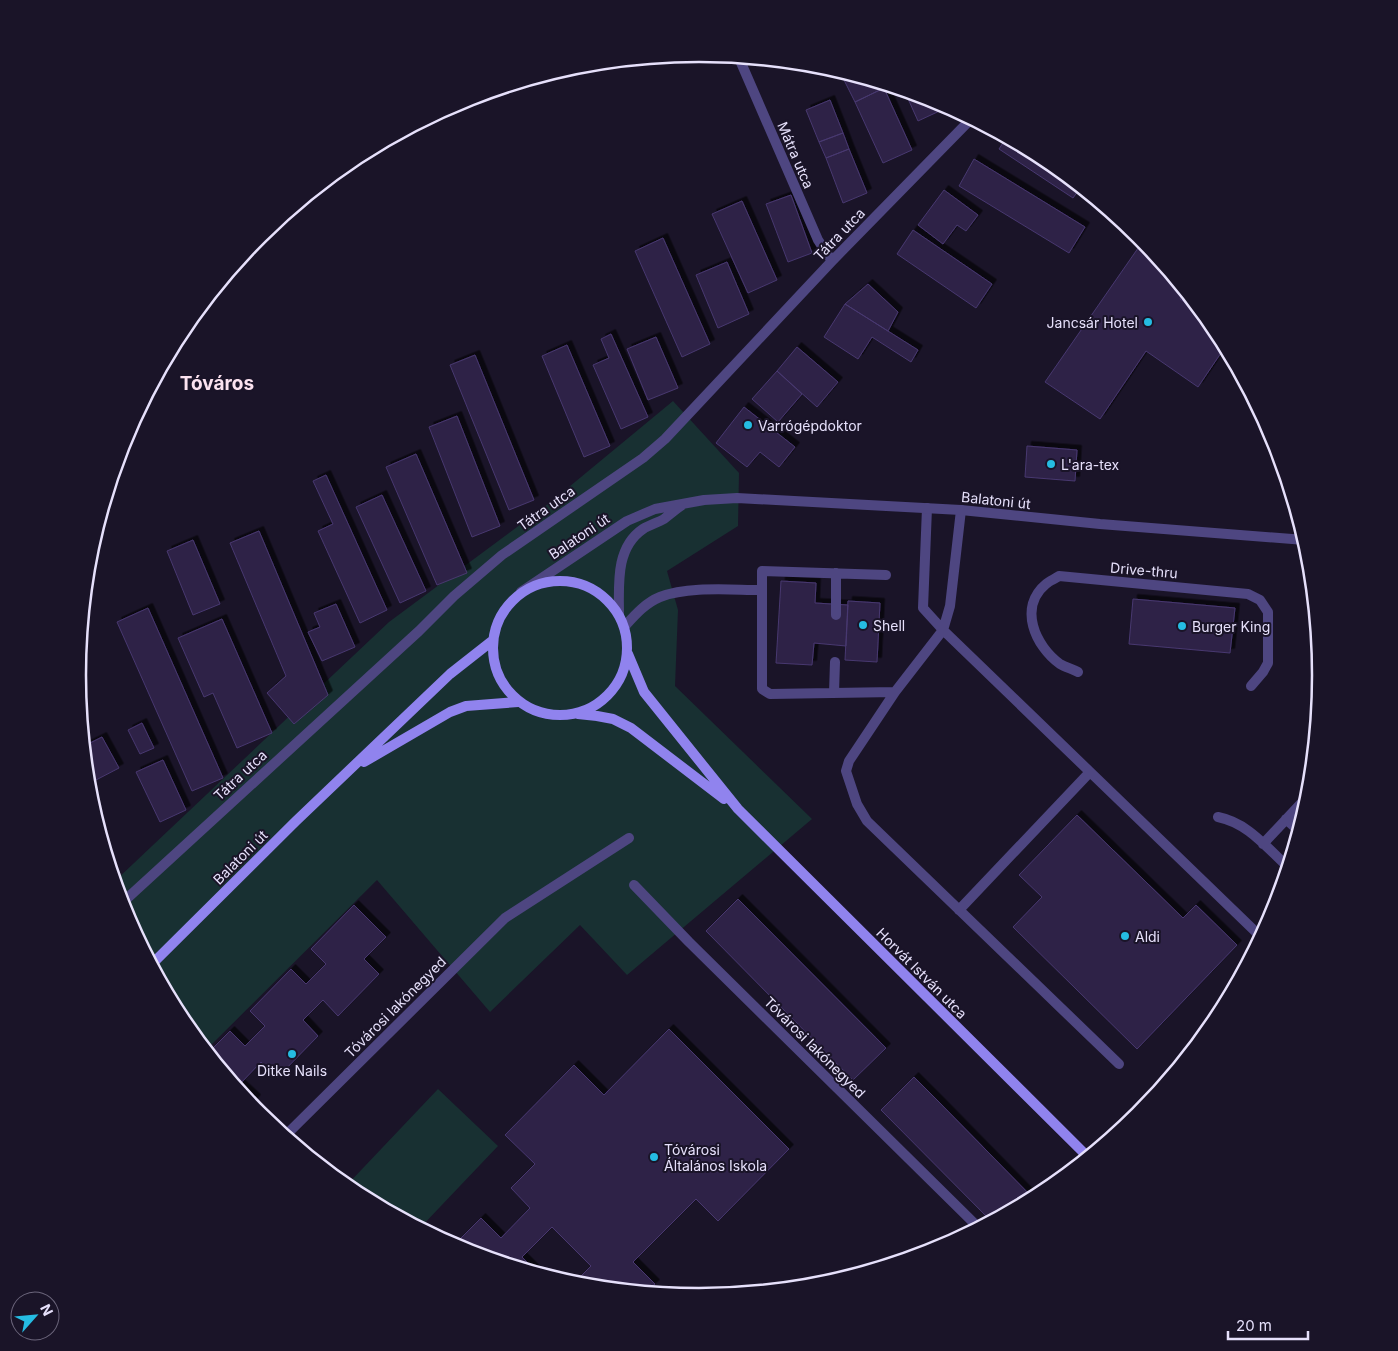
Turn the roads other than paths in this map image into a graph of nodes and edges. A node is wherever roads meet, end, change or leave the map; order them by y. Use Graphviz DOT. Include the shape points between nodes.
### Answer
graph roads {
  1 [pos="742,64"];
  2 [pos="966,124"];
  3 [pos="832,261"];
  4 [pos="685,502"];
  5 [pos="928,508"];
  6 [pos="961,510"];
  7 [pos="1296,539"];
  8 [pos="836,573"];
  9 [pos="886,574"];
  10 [pos="761,590"];
  11 [pos="521,592"];
  12 [pos="619,615"];
  13 [pos="836,615"];
  14 [pos="624,627"];
  15 [pos="943,630"];
  16 [pos="492,641"];
  17 [pos="628,654"];
  18 [pos="835,662"];
  19 [pos="1078,672"];
  20 [pos="1251,686"];
  21 [pos="895,692"];
  22 [pos="834,693"];
  23 [pos="518,702"];
  24 [pos="572,713"];
  25 [pos="348,771"];
  26 [pos="1090,772"];
  27 [pos="738,809"];
  28 [pos="1296,813"];
  29 [pos="1218,818"];
  30 [pos="1286,819"];
  31 [pos="1293,826"];
  32 [pos="629,838"];
  33 [pos="1263,844"];
  34 [pos="1282,862"];
  35 [pos="634,885"];
  36 [pos="128,898"];
  37 [pos="959,910"];
  38 [pos="1255,932"];
  39 [pos="156,960"];
  40 [pos="1118,1064"];
  41 [pos="290,1131"];
  42 [pos="1083,1152"];
  43 [pos="974,1223"];
  1 -- 3 [label="street, Mátra utca" via="818,240"];
  2 -- 3 [label="street, Tátra utca"];
  3 -- 36 [label="street, Tátra utca" via="665,439 643,458 502,555 454,596"];
  4 -- 5 [label="street, Balatoni út" via="737,498"];
  4 -- 11 [label="street, Balatoni út" via="655,509 627,521"];
  4 -- 12 [label="street" via="642,530 626,548 619,577"];
  5 -- 6 [label="street, Balatoni út"];
  5 -- 15 [label="street" via="923,608"];
  6 -- 7 [label="street, Balatoni út"];
  6 -- 15 [label="street" via="950,606"];
  8 -- 9 [label="street"];
  8 -- 10 [label="street" via="762,571"];
  8 -- 13 [label="street"];
  10 -- 14 [label="street" via="688,591 659,597 641,609"];
  10 -- 22 [label="street" via="762,689 770,694"];
  11 -- 12 [label="main road" via="548,581 572,581 599,592"];
  11 -- 16 [label="main road" via="501,614"];
  12 -- 14 [label="main road"];
  14 -- 17 [label="main road"];
  15 -- 21 [label="street"];
  15 -- 26 [label="street"];
  16 -- 23 [label="main road" via="492,653 501,682"];
  16 -- 25 [label="main road, Balatoni út" via="450,674"];
  17 -- 24 [label="main road" via="621,677 609,693 592,706"];
  17 -- 27 [label="main road, Horvát István utca" via="644,692"];
  18 -- 22 [label="street"];
  19 -- 20 [label="street, Drive-thru" via="1060,664 1039,643 1032,628 1036,594 1059,576 1248,594 1260,600 1268,612 1268,663"];
  21 -- 22 [label="street"];
  21 -- 37 [label="street" via="849,761 846,771 857,804 867,821"];
  23 -- 24 [label="main road" via="548,715"];
  23 -- 25 [label="main road, Balatoni út" via="466,706 450,712"];
  24 -- 27 [label="main road, Horvát István utca" via="614,719 631,728"];
  25 -- 39 [label="main road, Balatoni út"];
  26 -- 37 [label="street"];
  26 -- 38 [label="street"];
  27 -- 42 [label="main road, Horvát István utca"];
  28 -- 30 [label="street"];
  29 -- 33 [label="street" via="1246,827"];
  30 -- 31 [label="street"];
  30 -- 33 [label="street"];
  32 -- 41 [label="street, Tóvárosi lakónegyed" via="505,918"];
  33 -- 34 [label="street"];
  35 -- 43 [label="street, Tóvárosi lakónegyed"];
  37 -- 40 [label="street"];
}
